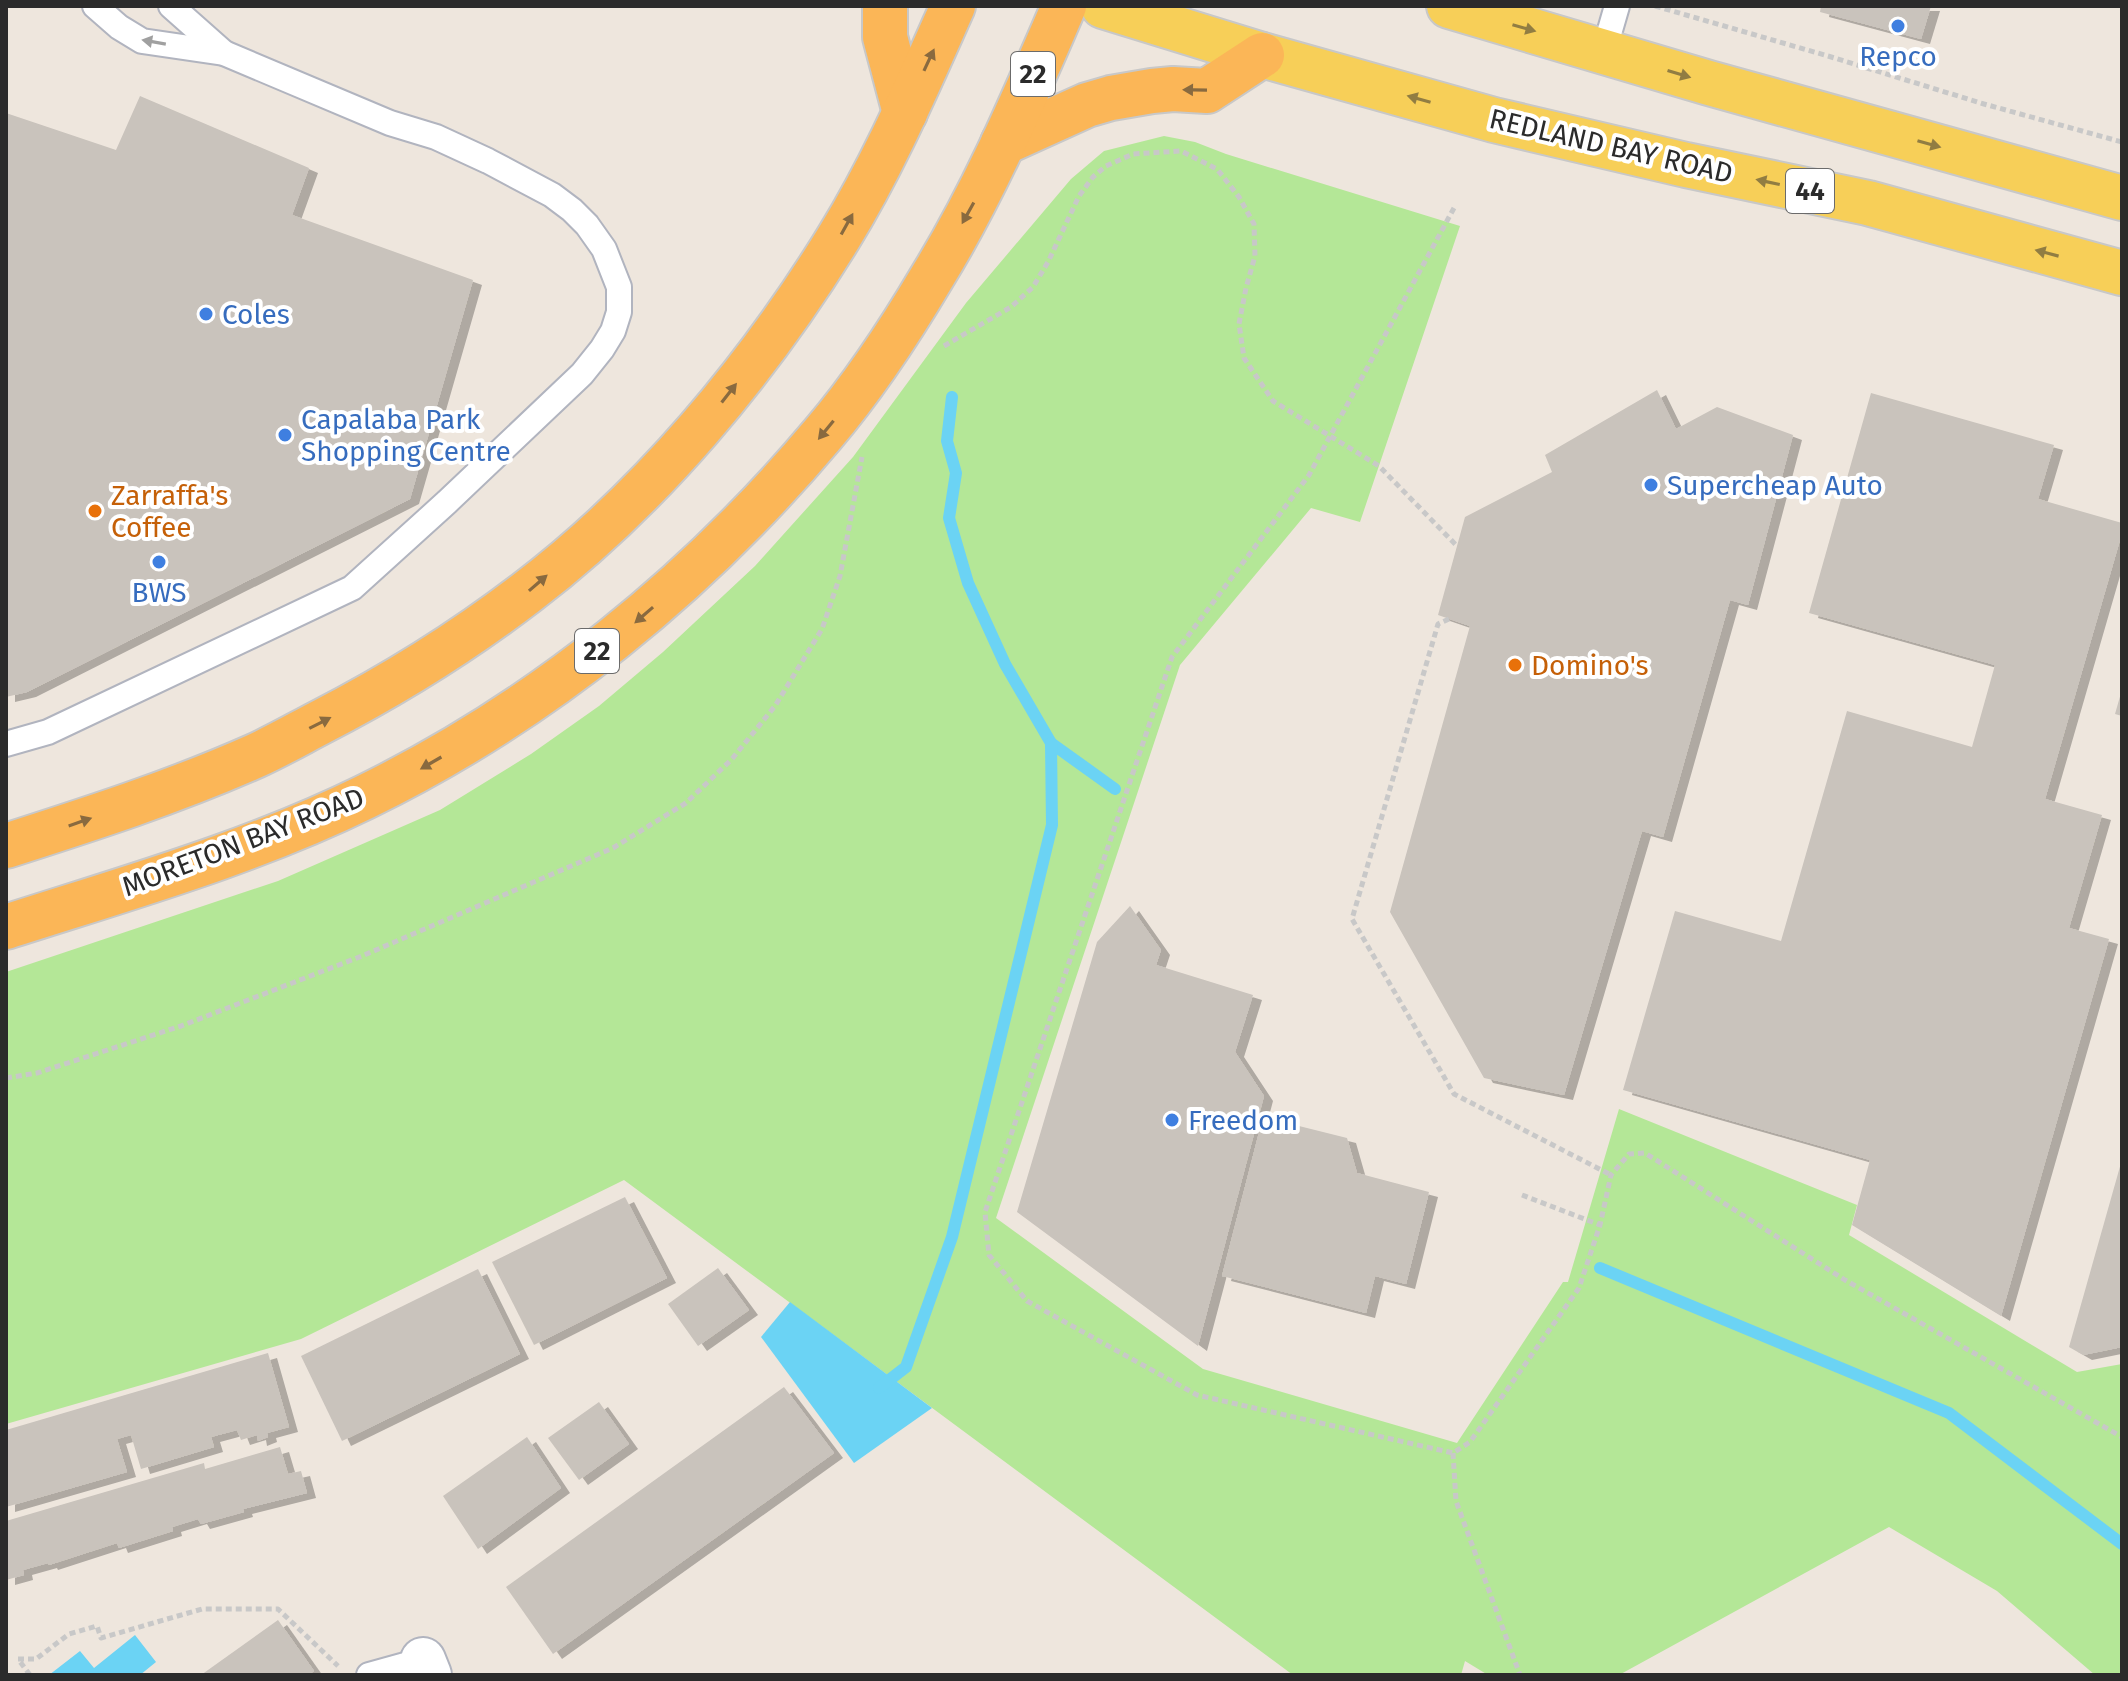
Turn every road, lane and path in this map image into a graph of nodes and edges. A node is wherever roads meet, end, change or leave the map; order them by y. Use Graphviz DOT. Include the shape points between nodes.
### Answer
graph roads {
  1 [pos="95,6"];
  2 [pos="171,6"];
  3 [pos="885,6"];
  4 [pos="953,6"];
  5 [pos="1064,6"];
  6 [pos="1103,6"];
  7 [pos="1449,6"];
  8 [pos="1617,6"];
  9 [pos="1655,6"];
  10 [pos="1604,51"];
  11 [pos="224,53"];
  12 [pos="1262,55"];
  13 [pos="905,113"];
  14 [pos="2122,142"];
  15 [pos="1003,143"];
  16 [pos="2122,198"];
  17 [pos="1454,208"];
  18 [pos="2122,273"];
  19 [pos="942,347"];
  20 [pos="1331,438"];
  21 [pos="862,457"];
  22 [pos="1457,546"];
  23 [pos="1449,619"];
  24 [pos="6,744"];
  25 [pos="6,846"];
  26 [pos="6,927"];
  27 [pos="6,1078"];
  28 [pos="1611,1175"];
  29 [pos="1522,1195"];
  30 [pos="1600,1225"];
  31 [pos="2122,1437"];
  32 [pos="1453,1453"];
  33 [pos="426,1668"];
  34 [pos="30,1675"];
  35 [pos="347,1675"];
  36 [pos="369,1675"];
  37 [pos="1520,1675"];
  11 -- 1 [label="lane, one-way" via="142,41"];
  2 -- 11 [label="lane"];
  3 -- 13 [label="highway" via="885,37"];
  13 -- 4 [label="highway, one-way"];
  5 -- 15 [label="highway, MORETON BAY ROAD / 22"];
  6 -- 12 [label="main road, REDLAND BAY ROAD / 44"];
  7 -- 10 [label="main road, one-way"];
  8 -- 10 [label="lane"];
  9 -- 14 [label="path"];
  10 -- 16 [label="main road, one-way"];
  11 -- 24 [label="lane" via="436,137 552,195 587,225 604,249 619,287 619,312 607,340 582,374 352,588 48,732"];
  12 -- 15 [label="highway, one-way" via="1207,91 1173,89 1111,98"];
  18 -- 12 [label="main road, REDLAND BAY ROAD / 44, one-way" via="1868,203 1494,120"];
  25 -- 13 [label="highway, one-way" via="168,792 258,755 368,698 527,593 635,497 722,402 841,235"];
  15 -- 26 [label="highway, MORETON BAY ROAD / 22, one-way" via="933,276 825,432 700,566 639,620 494,725 362,798 191,868"];
  17 -- 20 [label="path"];
  19 -- 20 [label="path" via="1011,307 1033,287 1079,196 1106,166 1133,154 1181,151 1217,169 1254,224 1255,256 1239,324 1244,358 1273,401"];
  20 -- 22 [label="path" via="1379,466"];
  20 -- 32 [label="path" via="1172,657 985,1212 989,1255 1027,1301 1197,1395"];
  21 -- 27 [label="path" via="840,576 822,629 775,706 732,759 686,803 613,848 362,956 181,1026 37,1073"];
  23 -- 28 [label="path" via="1438,624 1352,919 1454,1094"];
  28 -- 30 [label="path"];
  28 -- 31 [label="path" via="1629,1154 1645,1153 1845,1280"];
  29 -- 30 [label="path"];
  30 -- 32 [label="path" via="1579,1288 1470,1442"];
  32 -- 37 [label="path" via="1456,1501"];
  33 -- 36 [label="lane"];
  34 -- 35 [label="path" via="18,1659 36,1659 69,1634 97,1626 101,1638 202,1609 278,1609"];
}
